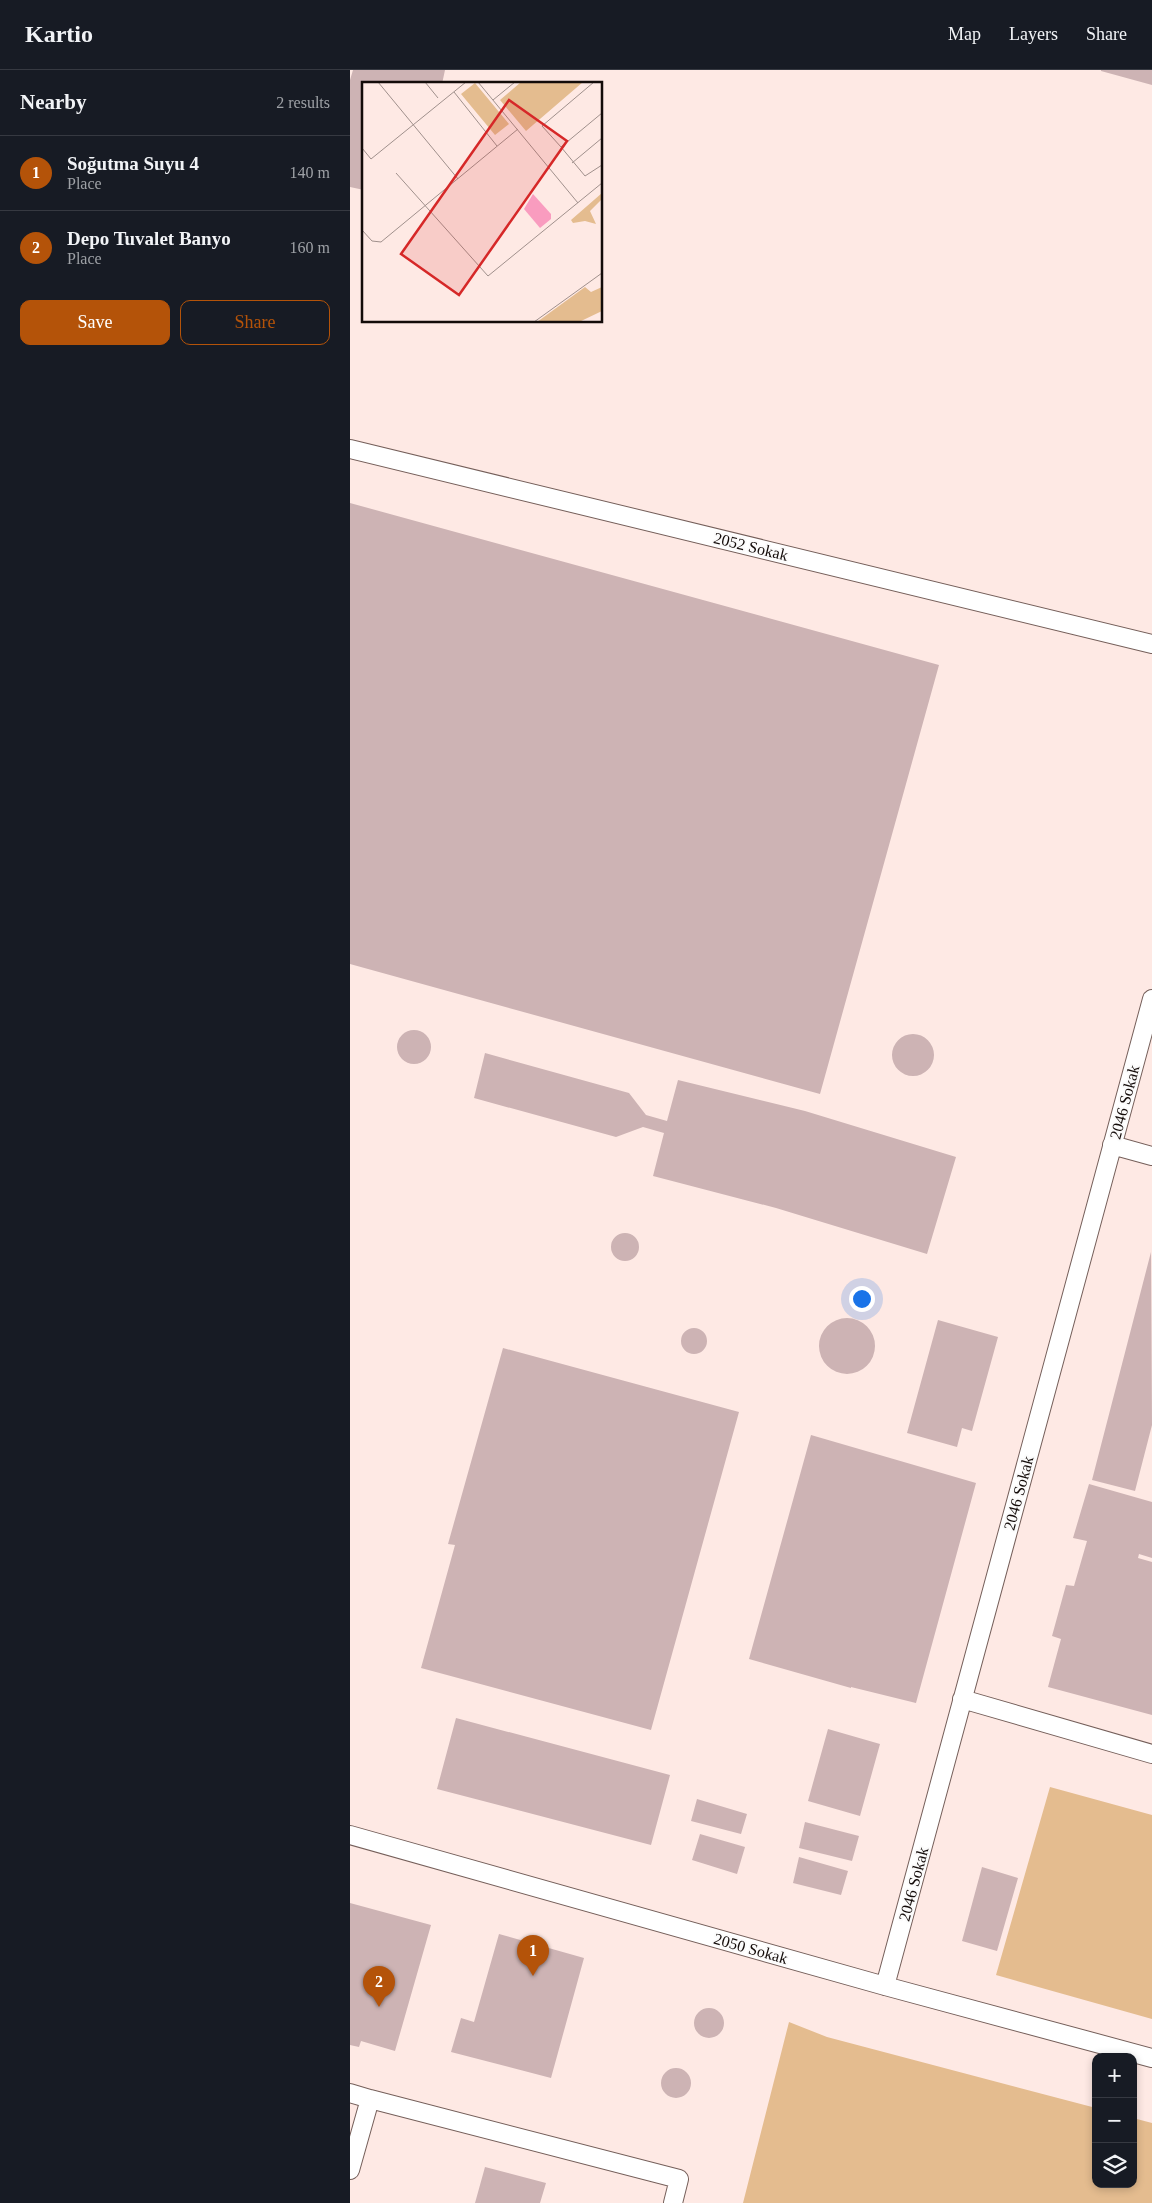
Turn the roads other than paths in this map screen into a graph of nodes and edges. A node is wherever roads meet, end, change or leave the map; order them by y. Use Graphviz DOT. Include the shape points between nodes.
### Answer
graph roads {
  1 [pos="350,449"];
  2 [pos="1152,644"];
  3 [pos="1152,999"];
  4 [pos="1112,1145"];
  5 [pos="1152,1156"];
  6 [pos="962,1699"];
  7 [pos="1152,1754"];
  8 [pos="350,1835"];
  9 [pos="885,1986"];
  10 [pos="1152,2058"];
  11 [pos="350,2093"];
  12 [pos="370,2099"];
  13 [pos="350,2170"];
  14 [pos="672,2203"];
  1 -- 2 [label="lane, 2052 Sokak"];
  3 -- 4 [label="lane, 2046 Sokak"];
  4 -- 5 [label="lane"];
  4 -- 6 [label="lane, 2046 Sokak"];
  6 -- 7 [label="lane"];
  6 -- 9 [label="lane, 2046 Sokak"];
  8 -- 9 [label="lane, 2050 Sokak"];
  9 -- 10 [label="lane, 2050 Sokak"];
  11 -- 12 [label="lane"];
  12 -- 13 [label="lane"];
  12 -- 14 [label="lane" via="679,2179"];
}
